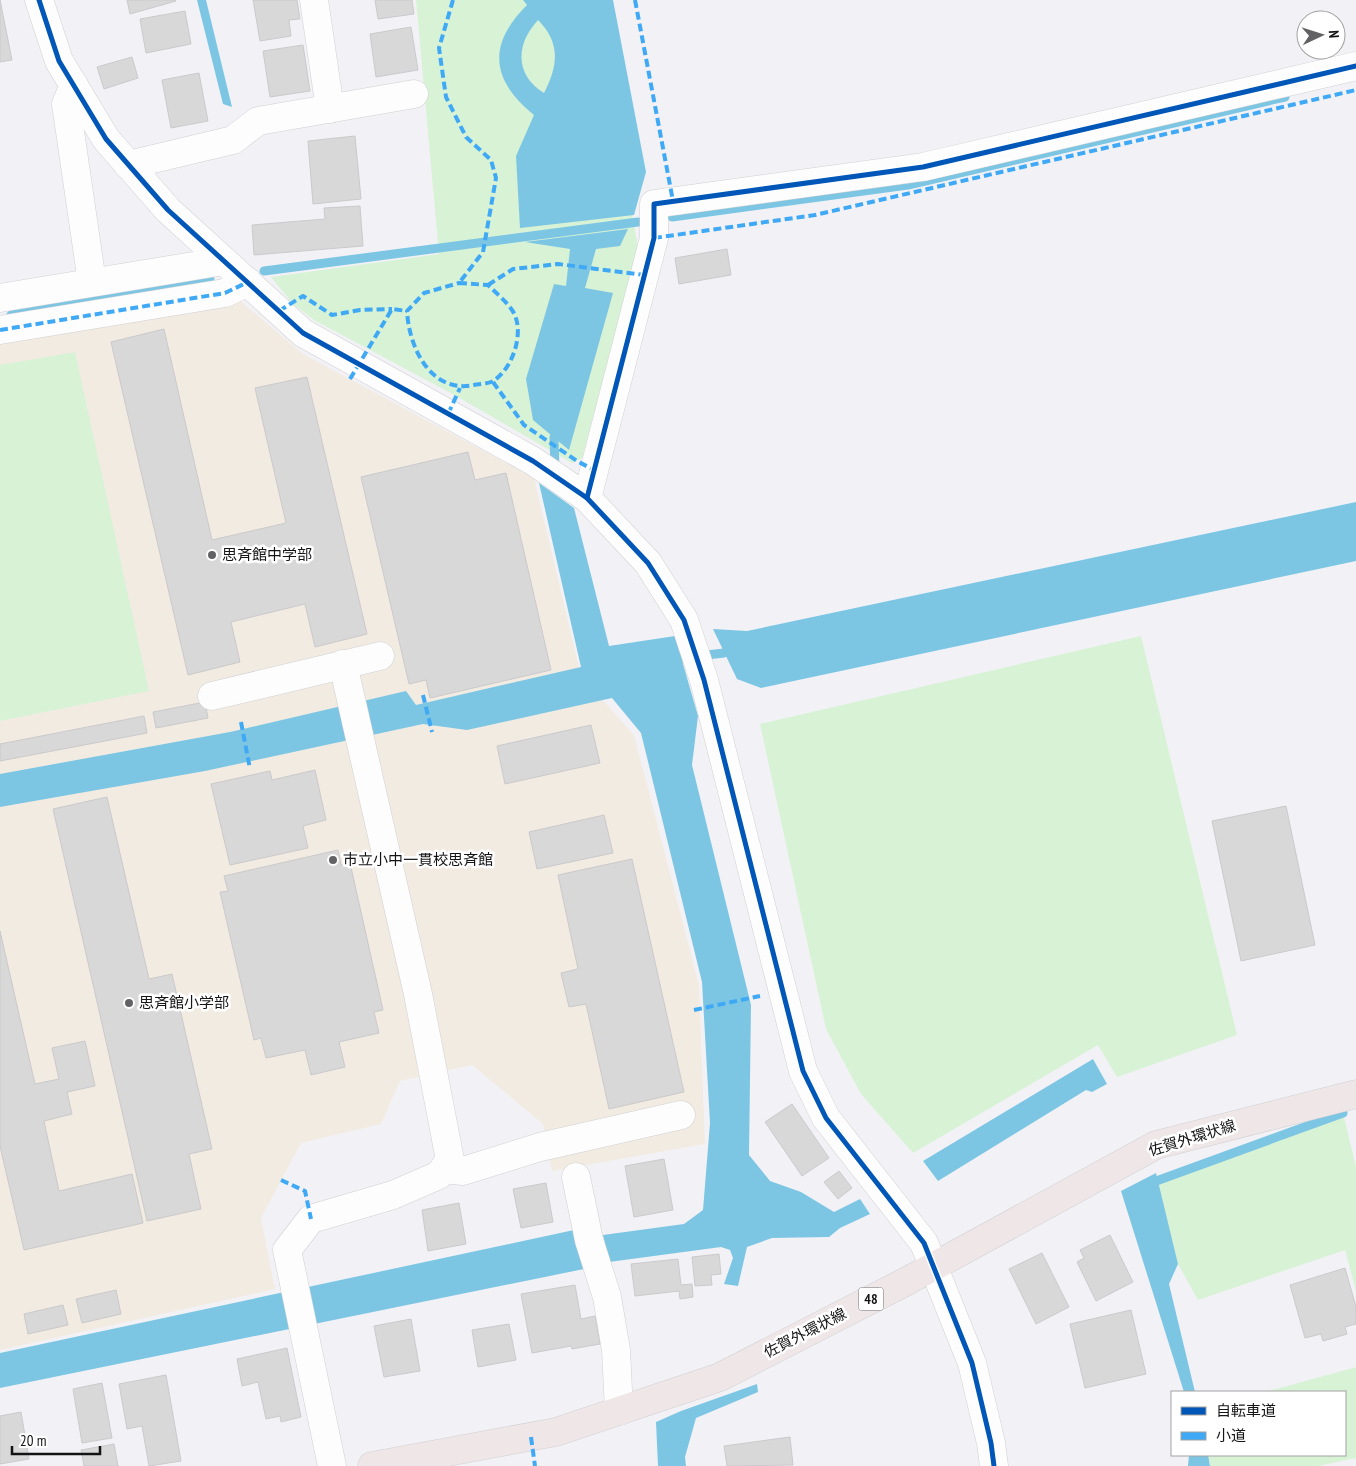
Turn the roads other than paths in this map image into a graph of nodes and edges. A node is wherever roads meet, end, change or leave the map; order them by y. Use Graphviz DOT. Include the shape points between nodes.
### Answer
graph roads {
  1 [pos="40,0"];
  2 [pos="314,0"];
  3 [pos="1356,66"];
  4 [pos="74,84"];
  5 [pos="414,94"];
  6 [pos="330,109"];
  7 [pos="128,166"];
  8 [pos="224,261"];
  9 [pos="92,282"];
  10 [pos="248,282"];
  11 [pos="0,298"];
  12 [pos="0,330"];
  13 [pos="580,493"];
  14 [pos="380,656"];
  15 [pos="343,664"];
  16 [pos="212,696"];
  17 [pos="1355,1100"];
  18 [pos="681,1115"];
  19 [pos="444,1168"];
  20 [pos="576,1177"];
  21 [pos="932,1266"];
  22 [pos="618,1411"];
  23 [pos="332,1466"];
  24 [pos="372,1466"];
  25 [pos="994,1466"];
  1 -- 4 [label="street" via="60,61"];
  2 -- 6 [label="street"];
  3 -- 13 [label="street" via="923,167 654,204 654,238"];
  4 -- 7 [label="street" via="106,140"];
  4 -- 9 [label="street" via="66,104"];
  5 -- 6 [label="street"];
  6 -- 7 [label="street" via="258,121 233,140"];
  7 -- 8 [label="street" via="168,210"];
  8 -- 9 [label="street"];
  8 -- 10 [label="street"];
  9 -- 11 [label="street"];
  10 -- 12 [label="street" via="225,293"];
  10 -- 13 [label="street" via="304,333 533,461"];
  13 -- 21 [label="street" via="648,563 684,620 704,680 803,1071 826,1118 924,1243"];
  14 -- 15 [label="street"];
  15 -- 16 [label="street"];
  15 -- 19 [label="street" via="446,1129 450,1160"];
  17 -- 21 [label="main road, 佐賀外環状線 / 48" via="1156,1146"];
  18 -- 19 [label="street" via="540,1147 463,1171"];
  19 -- 23 [label="street" via="439,1175 392,1195 311,1219 287,1250"];
  20 -- 22 [label="street" via="589,1240 607,1296 616,1350"];
  21 -- 22 [label="main road, 佐賀外環状線 / 48" via="720,1377"];
  21 -- 25 [label="street" via="972,1363 992,1443"];
  22 -- 24 [label="main road, 佐賀外環状線 / 48" via="556,1432"];
}
